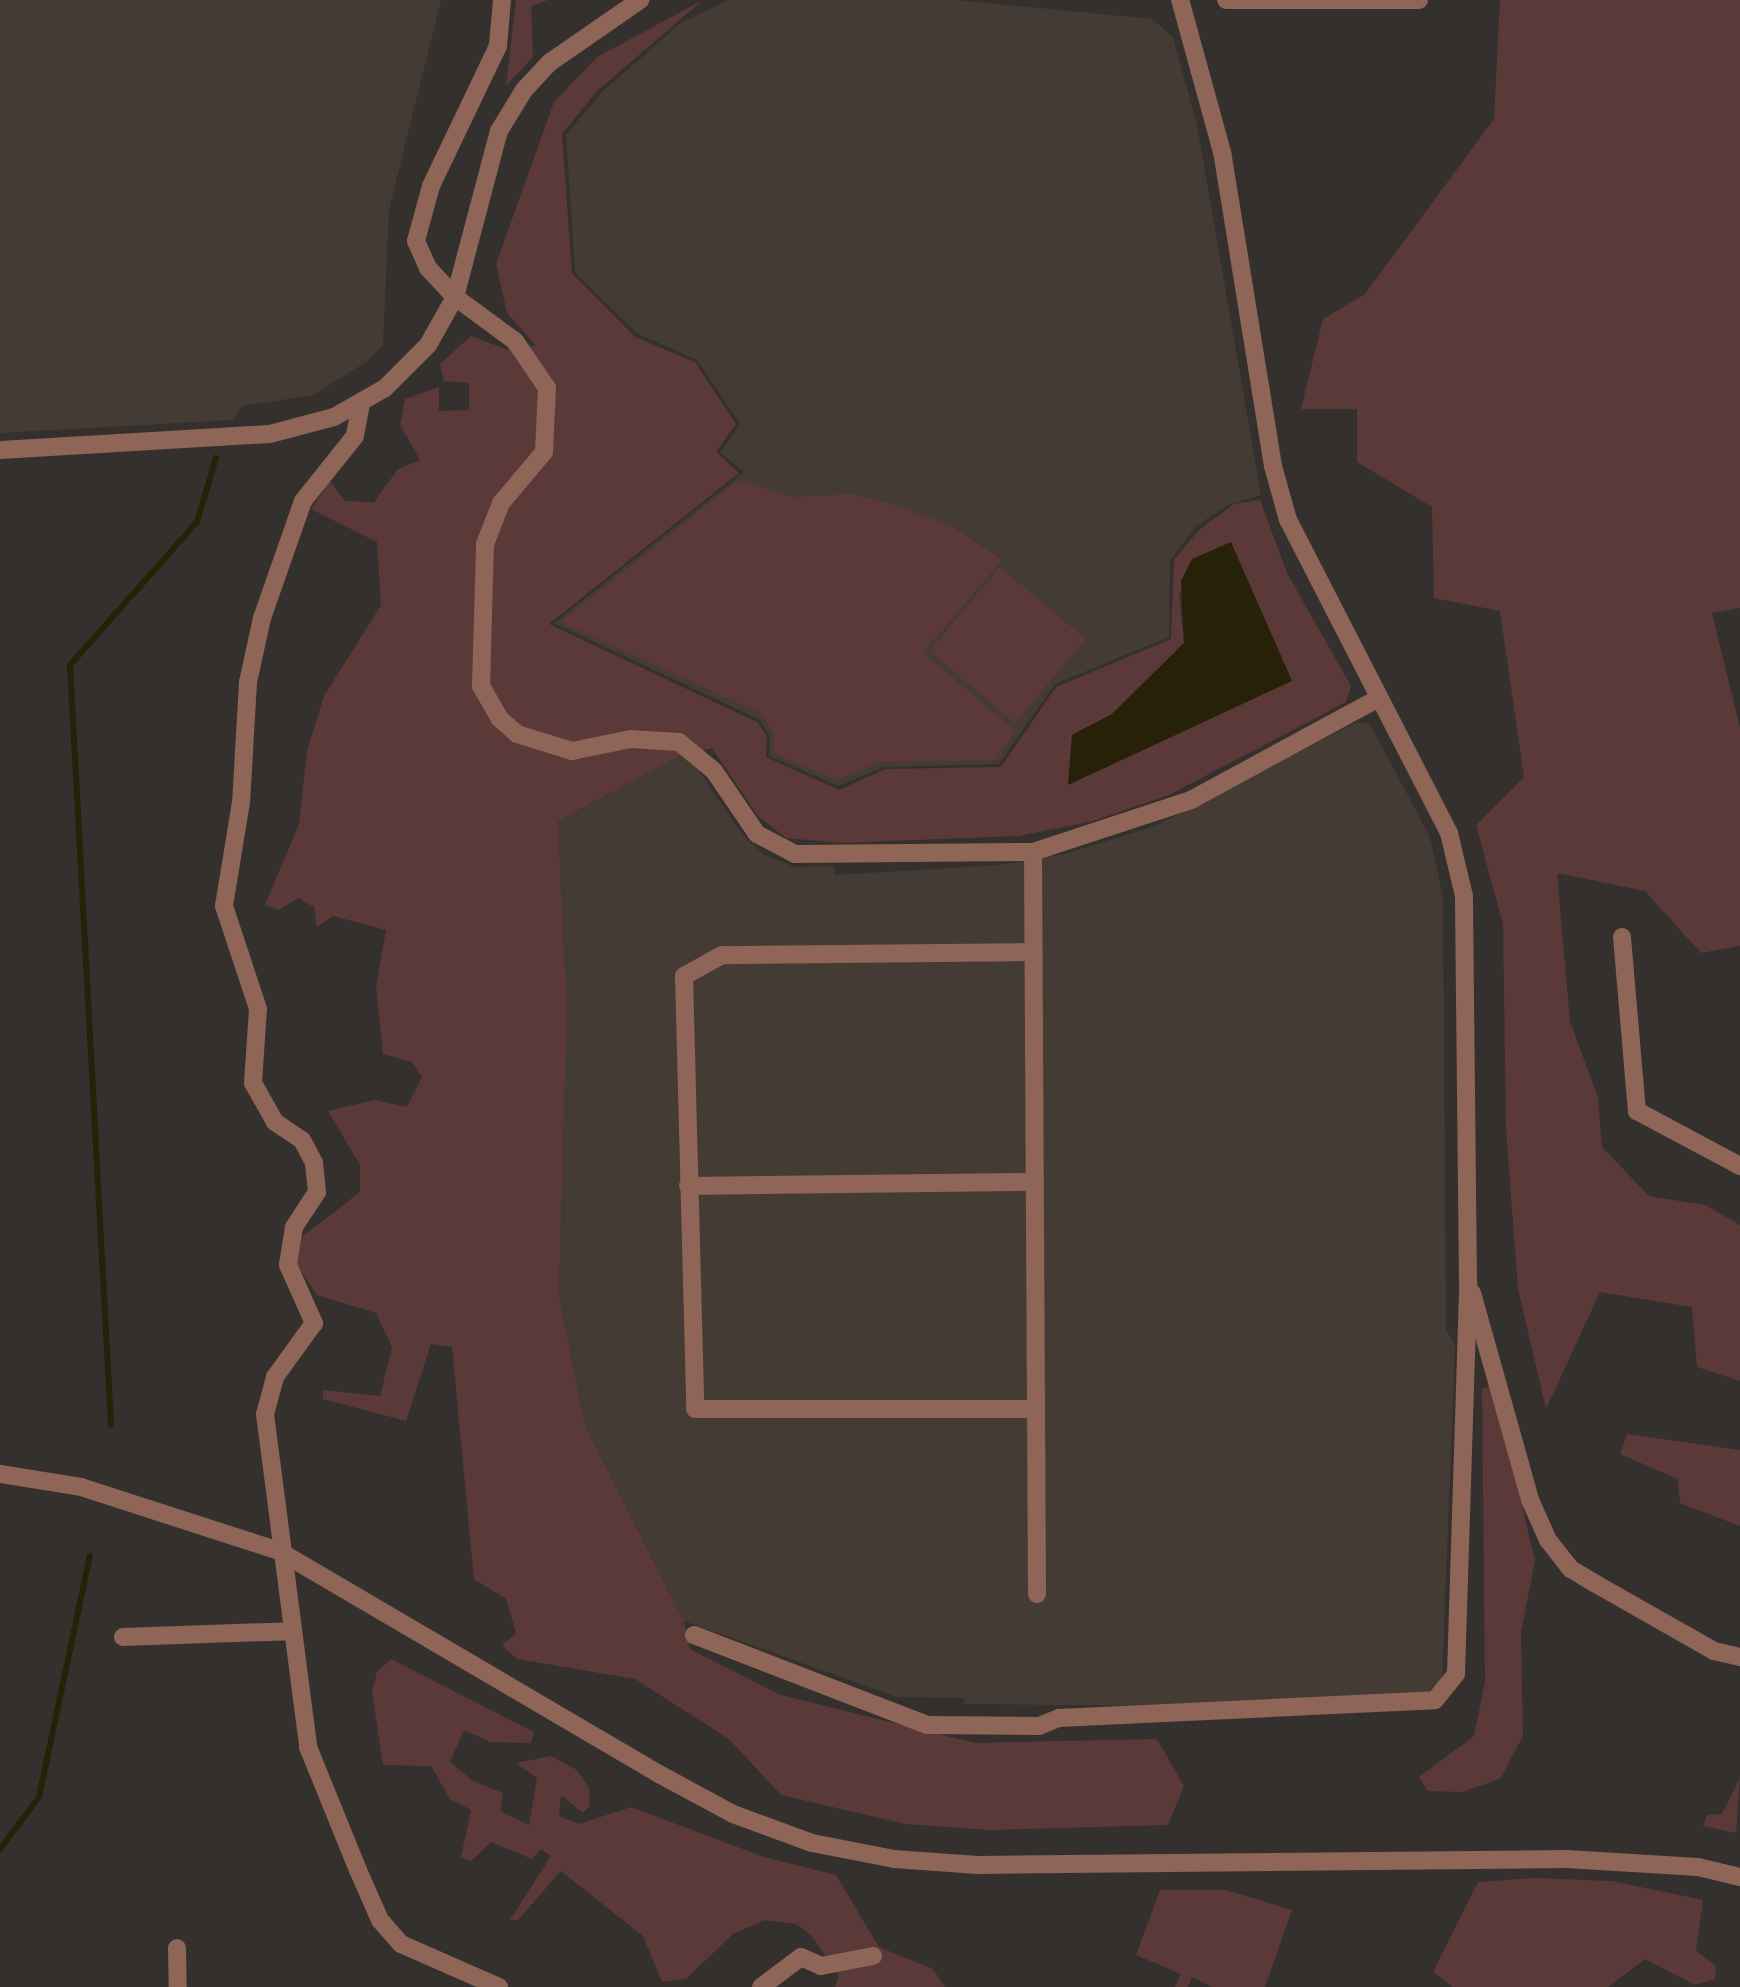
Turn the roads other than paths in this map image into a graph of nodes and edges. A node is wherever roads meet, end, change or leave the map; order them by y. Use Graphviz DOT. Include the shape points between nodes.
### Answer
graph roads {
  1 [pos="502,0"];
  2 [pos="640,0"];
  3 [pos="1180,0"];
  4 [pos="1226,0"];
  5 [pos="1419,0"];
  6 [pos="455,297"];
  7 [pos="361,404"];
  8 [pos="0,450"];
  9 [pos="1377,699"];
  10 [pos="1033,852"];
  11 [pos="1622,937"];
  12 [pos="1032,952"];
  13 [pos="1740,1166"];
  14 [pos="1034,1182"];
  15 [pos="688,1186"];
  16 [pos="1468,1283"];
  17 [pos="1035,1409"];
  18 [pos="0,1474"];
  19 [pos="279,1551"];
  20 [pos="1037,1594"];
  21 [pos="290,1631"];
  22 [pos="694,1635"];
  23 [pos="123,1637"];
  24 [pos="1740,1657"];
  25 [pos="1740,1877"];
  26 [pos="177,1948"];
  27 [pos="873,1956"];
  28 [pos="178,1987"];
  29 [pos="499,1987"];
  30 [pos="761,1987"];
  1 -- 6 [label="street" via="498,46 432,186 416,241 428,268"];
  2 -- 6 [label="street" via="549,62 524,90 499,131"];
  3 -- 9 [label="street" via="1222,152 1273,466 1288,520"];
  4 -- 5 [label="street"];
  6 -- 7 [label="street" via="421,353"];
  6 -- 10 [label="street" via="515,341 539,370 549,405 544,452 500,503 485,544 481,686 500,719 554,750 631,739 678,742 714,771 757,834 795,854"];
  7 -- 8 [label="street" via="306,427 270,434"];
  7 -- 19 [label="street" via="355,436 303,502 262,618 247,693 241,802 224,906 258,1009 253,1083 275,1122 302,1140 314,1163 317,1192 294,1227 288,1265 314,1323 275,1377 265,1414"];
  9 -- 10 [label="street" via="1191,800"];
  9 -- 16 [label="street" via="1449,833 1464,896"];
  10 -- 12 [label="street"];
  11 -- 13 [label="street" via="1637,1111"];
  12 -- 14 [label="street"];
  12 -- 15 [label="street" via="722,955 684,976"];
  14 -- 15 [label="street"];
  14 -- 17 [label="street"];
  15 -- 17 [label="street" via="695,1409"];
  16 -- 22 [label="street" via="1456,1674 1435,1700 1059,1718 1039,1726 927,1725"];
  16 -- 24 [label="street" via="1530,1500 1548,1540 1588,1579 1714,1651"];
  17 -- 20 [label="street"];
  18 -- 19 [label="street" via="81,1487"];
  19 -- 21 [label="street"];
  19 -- 25 [label="street" via="659,1774 733,1814 811,1843 978,1865 1567,1858 1698,1867"];
  21 -- 23 [label="street"];
  21 -- 29 [label="street" via="308,1747 380,1920 401,1944"];
  26 -- 28 [label="street"];
  27 -- 30 [label="street" via="821,1966 801,1957"];
}
